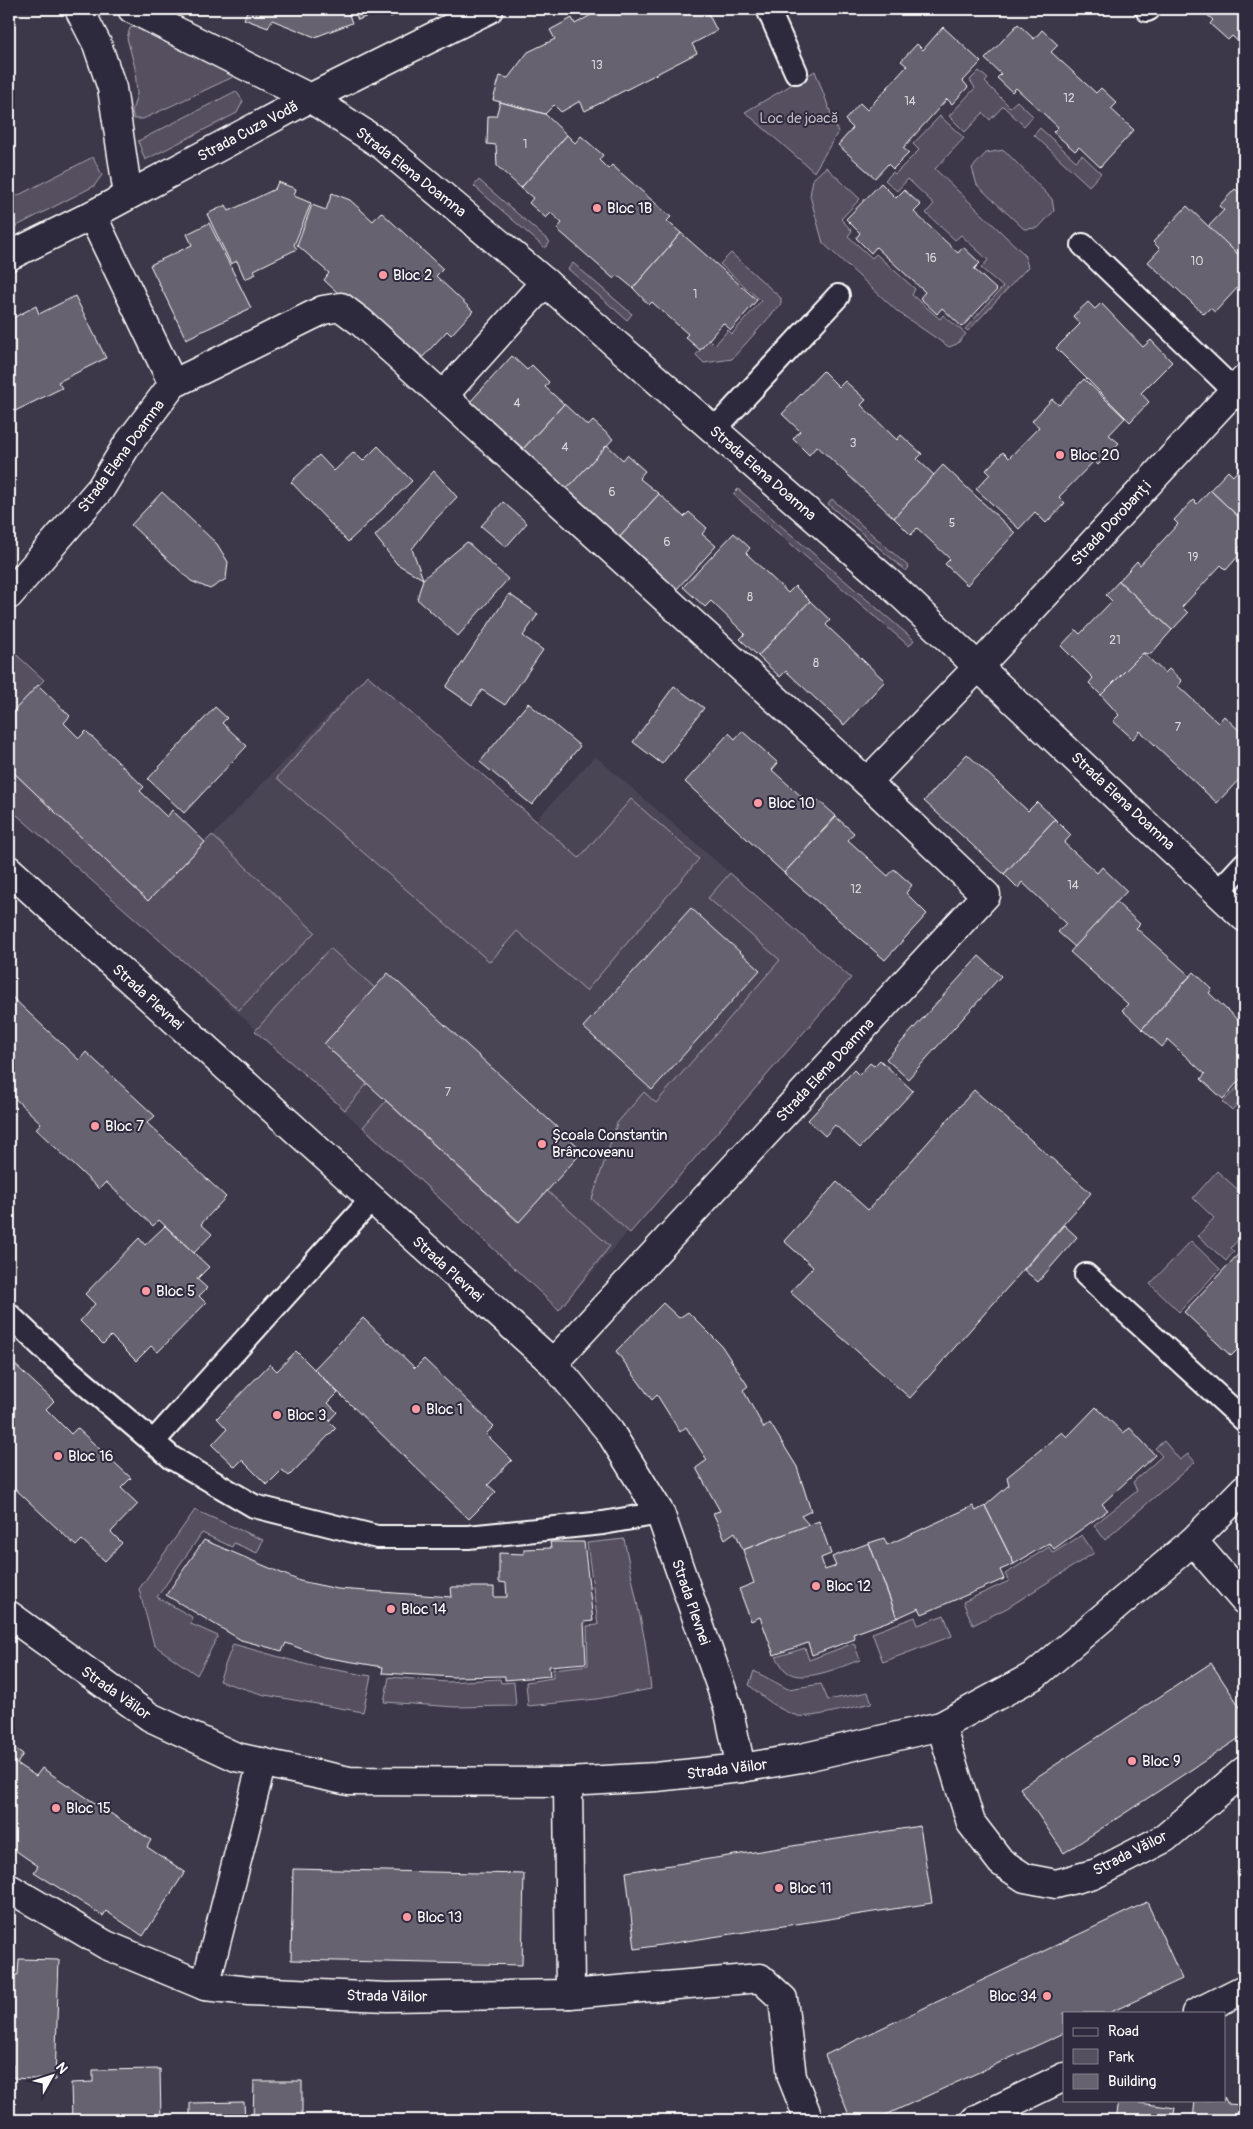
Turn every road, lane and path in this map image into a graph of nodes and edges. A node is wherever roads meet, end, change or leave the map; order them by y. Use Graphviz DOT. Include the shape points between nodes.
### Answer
graph roads {
  1 [pos="79,9"];
  2 [pos="132,9"];
  3 [pos="489,9"];
  4 [pos="768,9"];
  5 [pos="796,72"];
  6 [pos="310,98"];
  7 [pos="128,195"];
  8 [pos="92,215"];
  9 [pos="1083,246"];
  10 [pos="9,256"];
  11 [pos="546,282"];
  12 [pos="838,296"];
  13 [pos="173,384"];
  14 [pos="1241,390"];
  15 [pos="443,396"];
  16 [pos="714,430"];
  17 [pos="9,595"];
  18 [pos="978,667"];
  19 [pos="868,782"];
  20 [pos="1244,864"];
  21 [pos="9,872"];
  22 [pos="1218,891"];
  23 [pos="1244,916"];
  24 [pos="372,1200"];
  25 [pos="1086,1275"];
  26 [pos="9,1315"];
  27 [pos="552,1364"];
  28 [pos="1244,1420"];
  29 [pos="153,1442"];
  30 [pos="1244,1489"];
  31 [pos="660,1513"];
  32 [pos="1193,1541"];
  33 [pos="1244,1600"];
  34 [pos="9,1615"];
  35 [pos="941,1726"];
  36 [pos="262,1762"];
  37 [pos="741,1768"];
  38 [pos="1244,1771"];
  39 [pos="568,1782"];
  40 [pos="9,1888"];
  41 [pos="205,1986"];
  42 [pos="1244,1989"];
  43 [pos="570,1994"];
  44 [pos="1198,2012"];
  45 [pos="1063,2077"];
  46 [pos="809,2120"];
  47 [pos="975,2120"];
  1 -- 7 [label="street" via="97,44 112,88"];
  2 -- 6 [label="street, Strada Elena Doamna"];
  3 -- 6 [label="street, Strada Cuza Vodă"];
  4 -- 5 [label="lane"];
  6 -- 7 [label="street, Strada Cuza Vodă"];
  6 -- 11 [label="street, Strada Elena Doamna" via="382,145"];
  7 -- 8 [label="street, Strada Cuza Vodă"];
  8 -- 10 [label="street, Strada Cuza Vodă"];
  8 -- 13 [label="street, Strada Elena Doamna"];
  9 -- 14 [label="lane"];
  11 -- 15 [label="street"];
  11 -- 16 [label="street, Strada Elena Doamna"];
  12 -- 16 [label="lane"];
  13 -- 15 [label="street, Strada Elena Doamna" via="323,310 341,308"];
  13 -- 17 [label="street, Strada Elena Doamna" via="127,445 101,488"];
  14 -- 18 [label="street, Strada Dorobanți"];
  15 -- 19 [label="street, Strada Elena Doamna"];
  16 -- 18 [label="street, Strada Elena Doamna" via="888,582"];
  18 -- 19 [label="street"];
  18 -- 22 [label="street, Strada Elena Doamna"];
  19 -- 27 [label="street, Strada Elena Doamna" via="986,895"];
  20 -- 22 [label="lane"];
  21 -- 24 [label="street, Strada Plevnei"];
  22 -- 23 [label="street, Strada Elena Doamna"];
  24 -- 27 [label="street, Strada Plevnei"];
  24 -- 29 [label="lane"];
  25 -- 28 [label="lane"];
  26 -- 29 [label="lane"];
  27 -- 31 [label="street, Strada Plevnei" via="610,1432"];
  29 -- 31 [label="lane" via="172,1458 254,1506 377,1537 468,1537 603,1523"];
  30 -- 32 [label="street, Strada Văilor"];
  31 -- 37 [label="street, Strada Plevnei" via="728,1708"];
  32 -- 33 [label="street"];
  32 -- 35 [label="street, Strada Văilor" via="1035,1675"];
  34 -- 36 [label="street, Strada Văilor" via="150,1717 236,1756"];
  35 -- 37 [label="street, Strada Văilor" via="801,1758"];
  35 -- 38 [label="street, Strada Văilor" via="971,1823 1001,1862 1025,1878 1056,1884 1096,1873 1165,1838"];
  36 -- 39 [label="street, Strada Văilor" via="349,1781"];
  36 -- 41 [label="street"];
  37 -- 39 [label="street, Strada Văilor"];
  39 -- 43 [label="street"];
  40 -- 41 [label="street, Strada Văilor" via="106,1945"];
  41 -- 43 [label="street, Strada Văilor" via="387,1997"];
  42 -- 44 [label="street"];
  43 -- 46 [label="street, Strada Văilor" via="760,1978 783,1999 792,2077"];
  45 -- 47 [label="street"];
}
